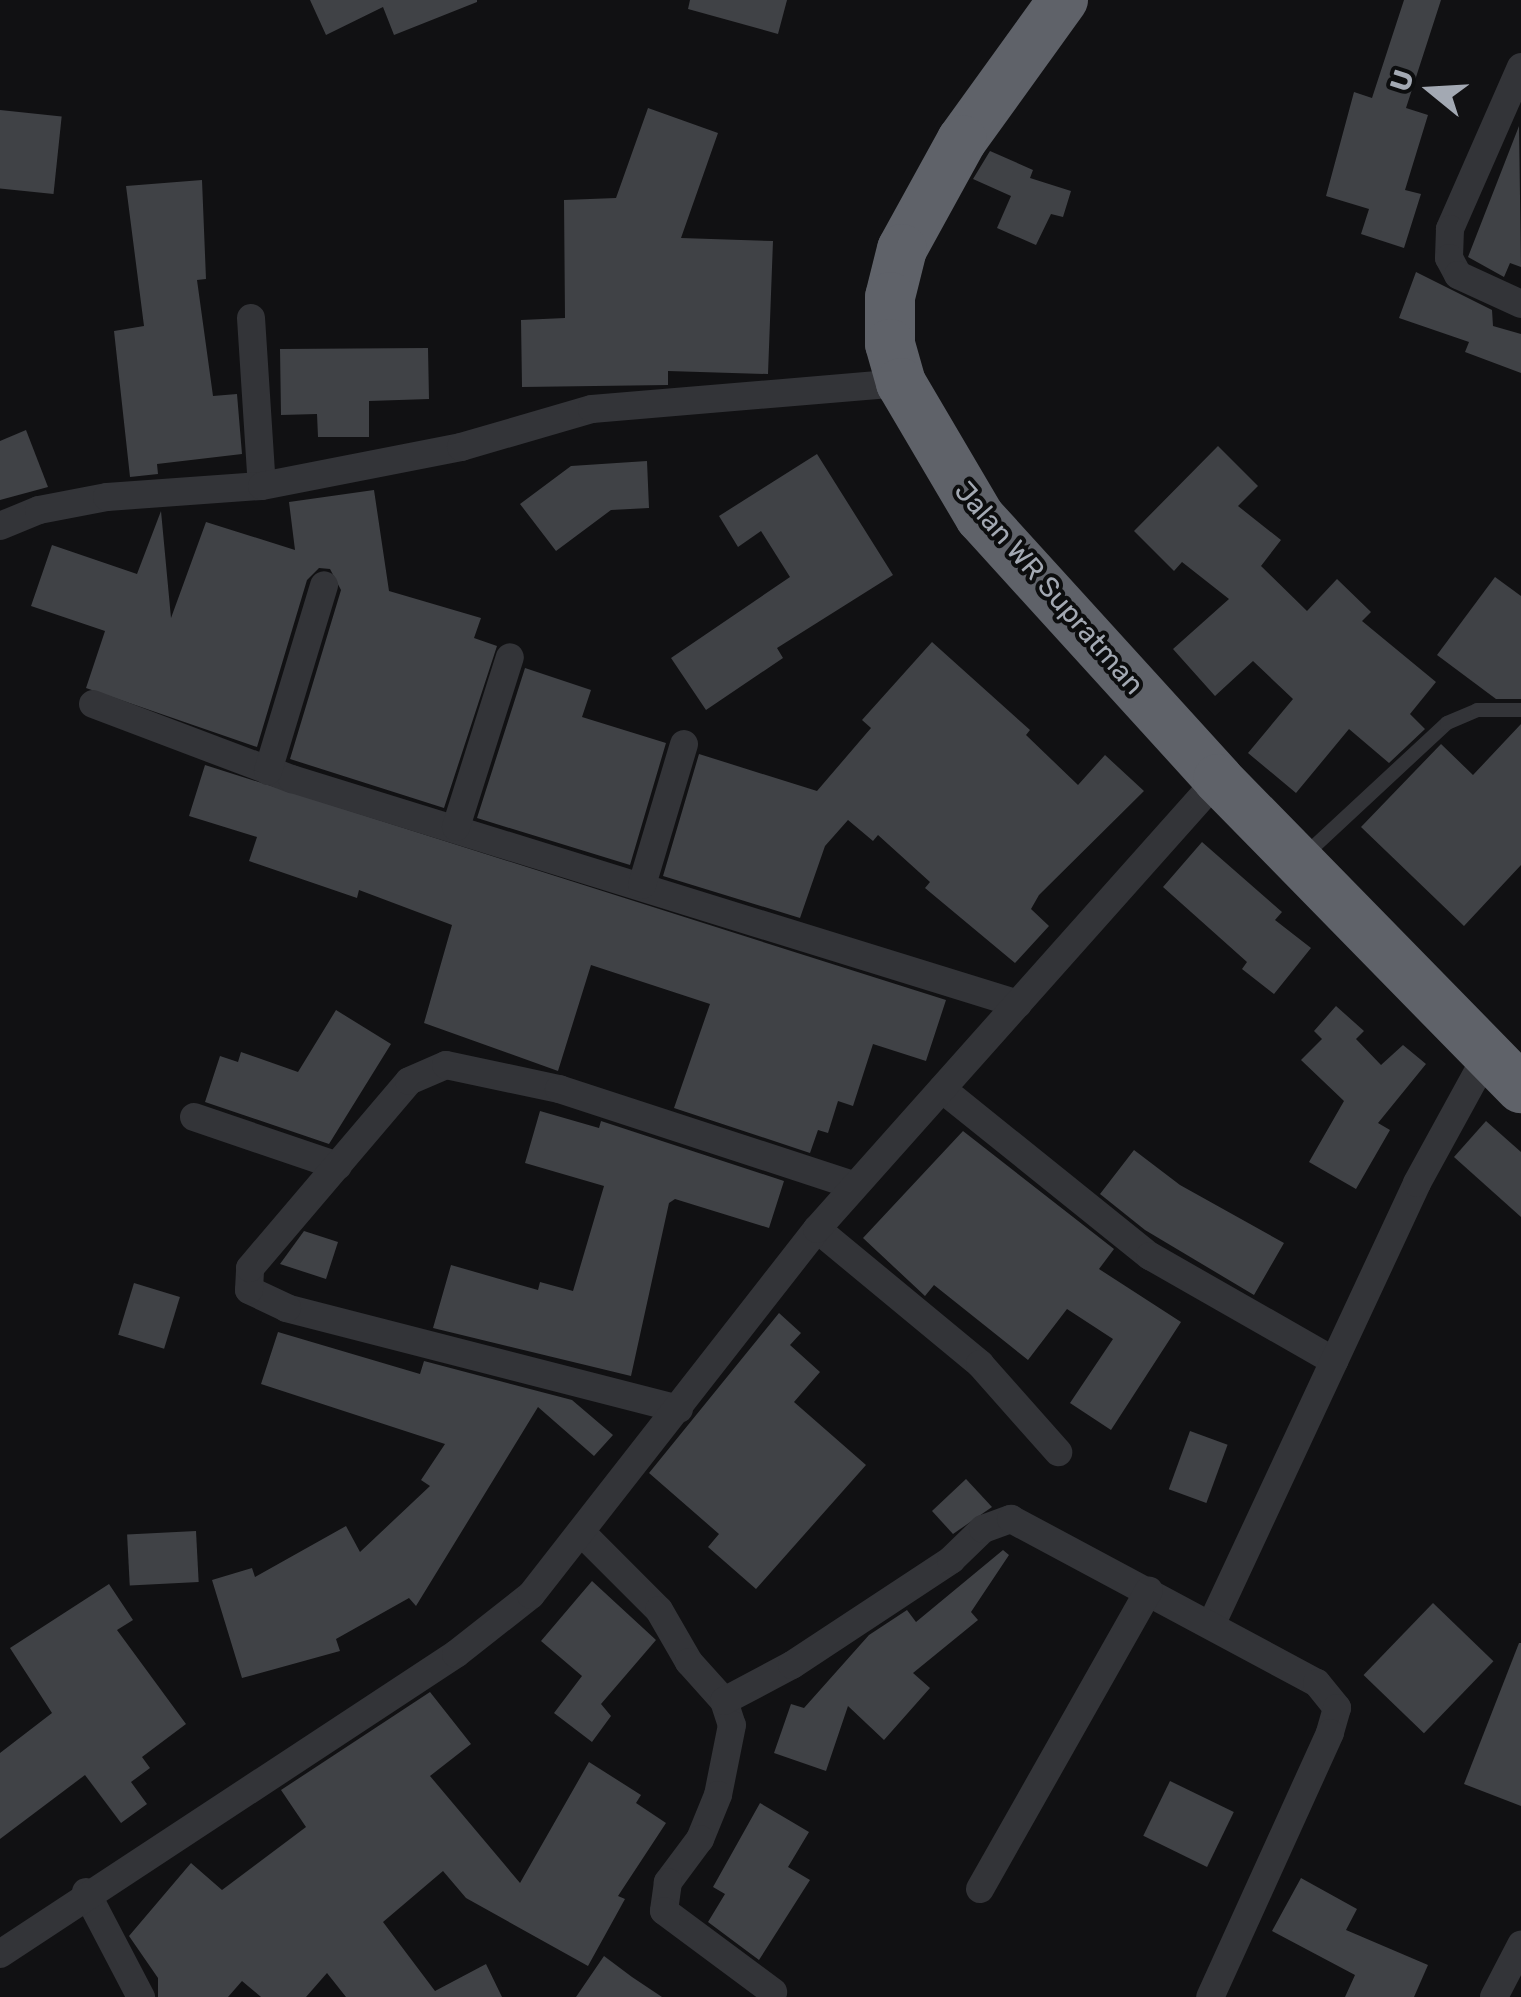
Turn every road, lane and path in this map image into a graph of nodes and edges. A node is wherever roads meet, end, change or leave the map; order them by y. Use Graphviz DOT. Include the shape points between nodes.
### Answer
graph roads {
  1 [pos="1063,0"];
  2 [pos="1521,66"];
  3 [pos="1521,304"];
  4 [pos="251,318"];
  5 [pos="901,383"];
  6 [pos="262,486"];
  7 [pos="0,526"];
  8 [pos="324,585"];
  9 [pos="510,658"];
  10 [pos="93,704"];
  11 [pos="1521,710"];
  12 [pos="684,744"];
  13 [pos="268,771"];
  14 [pos="1218,780"];
  15 [pos="456,828"];
  16 [pos="1298,861"];
  17 [pos="642,884"];
  18 [pos="1018,1004"];
  19 [pos="1504,1071"];
  20 [pos="942,1088"];
  21 [pos="194,1117"];
  22 [pos="338,1166"];
  23 [pos="855,1186"];
  24 [pos="816,1229"];
  25 [pos="1334,1361"];
  26 [pos="679,1409"];
  27 [pos="1058,1452"];
  28 [pos="581,1532"];
  29 [pos="1149,1590"];
  30 [pos="1212,1623"];
  31 [pos="724,1701"];
  32 [pos="980,1889"];
  33 [pos="86,1892"];
  34 [pos="1521,1945"];
  35 [pos="0,1954"];
  36 [pos="774,1992"];
  37 [pos="141,1997"];
  38 [pos="1210,1997"];
  39 [pos="1494,1997"];
  1 -- 5 [label="highway, Jalan WR Supratman" via="962,140 902,249 890,297 890,344"];
  2 -- 3 [label="street" via="1450,228 1449,258 1458,275"];
  4 -- 6 [label="street"];
  5 -- 6 [label="street" via="592,410 461,446"];
  5 -- 14 [label="highway, Jalan WR Supratman" via="980,517"];
  6 -- 7 [label="street" via="107,497 39,510"];
  8 -- 13 [label="street"];
  9 -- 15 [label="street"];
  10 -- 13 [label="street"];
  11 -- 16 [label="lane" via="1477,710 1447,723"];
  12 -- 17 [label="street"];
  13 -- 15 [label="street"];
  14 -- 16 [label="highway, Jalan WR Supratman"];
  14 -- 18 [label="street"];
  15 -- 17 [label="street"];
  16 -- 19 [label="highway, Jalan WR Supratman"];
  17 -- 18 [label="street"];
  18 -- 20 [label="street"];
  19 -- 25 [label="street" via="1416,1182"];
  20 -- 23 [label="street"];
  20 -- 25 [label="street" via="1150,1256"];
  21 -- 22 [label="street"];
  22 -- 23 [label="street" via="410,1081 446,1066 560,1089"];
  22 -- 26 [label="street" via="250,1268 250,1290 258,1297"];
  23 -- 24 [label="street"];
  24 -- 26 [label="street"];
  24 -- 27 [label="street" via="980,1364"];
  25 -- 30 [label="street"];
  26 -- 28 [label="street"];
  28 -- 31 [label="street" via="659,1610 689,1662"];
  28 -- 33 [label="street" via="531,1595 456,1654"];
  29 -- 30 [label="street"];
  29 -- 31 [label="street" via="1011,1520 997,1522 792,1665"];
  29 -- 32 [label="street"];
  30 -- 38 [label="street" via="1317,1684 1336,1708"];
  31 -- 36 [label="street" via="732,1725 718,1796 700,1839 668,1882 664,1912"];
  33 -- 35 [label="street"];
  33 -- 37 [label="street"];
  34 -- 39 [label="street"];
}
